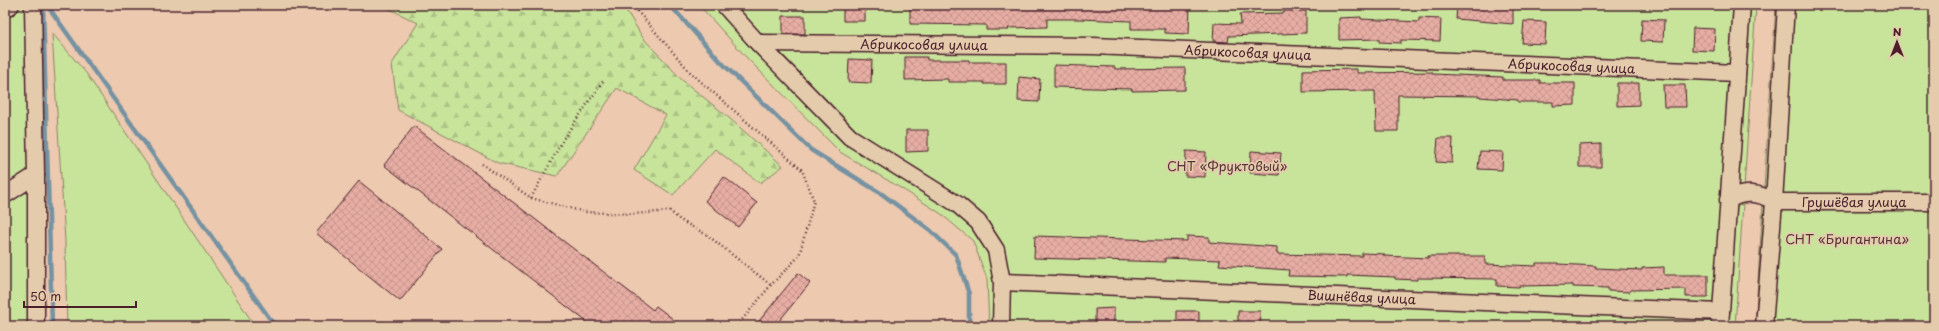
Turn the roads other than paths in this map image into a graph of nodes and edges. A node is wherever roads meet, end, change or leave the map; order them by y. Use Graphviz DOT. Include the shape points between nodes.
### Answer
graph roads {
  1 [pos="11,5"];
  2 [pos="33,5"];
  3 [pos="724,5"];
  4 [pos="1742,5"];
  5 [pos="1786,5"];
  6 [pos="5,9"];
  7 [pos="758,43"];
  8 [pos="1737,73"];
  9 [pos="36,175"];
  10 [pos="5,195"];
  11 [pos="1728,200"];
  12 [pos="1774,202"];
  13 [pos="1934,202"];
  14 [pos="1002,282"];
  15 [pos="1720,319"];
  16 [pos="34,325"];
  17 [pos="1001,326"];
  18 [pos="1764,326"];
  1 -- 6 [label="street"];
  2 -- 9 [label="street"];
  3 -- 7 [label="street"];
  4 -- 8 [label="street"];
  5 -- 12 [label="street"];
  7 -- 8 [label="street, Абрикосовая улица" via="1093,46"];
  7 -- 14 [label="street" via="850,137 957,204 978,222 996,250"];
  8 -- 11 [label="street"];
  9 -- 10 [label="street"];
  9 -- 16 [label="street"];
  11 -- 12 [label="street" via="1734,196 1751,193"];
  11 -- 15 [label="street"];
  12 -- 13 [label="street, Грушёвая улица"];
  12 -- 18 [label="street"];
  14 -- 15 [label="street, Вишнёвая улица"];
  14 -- 17 [label="street"];
}
